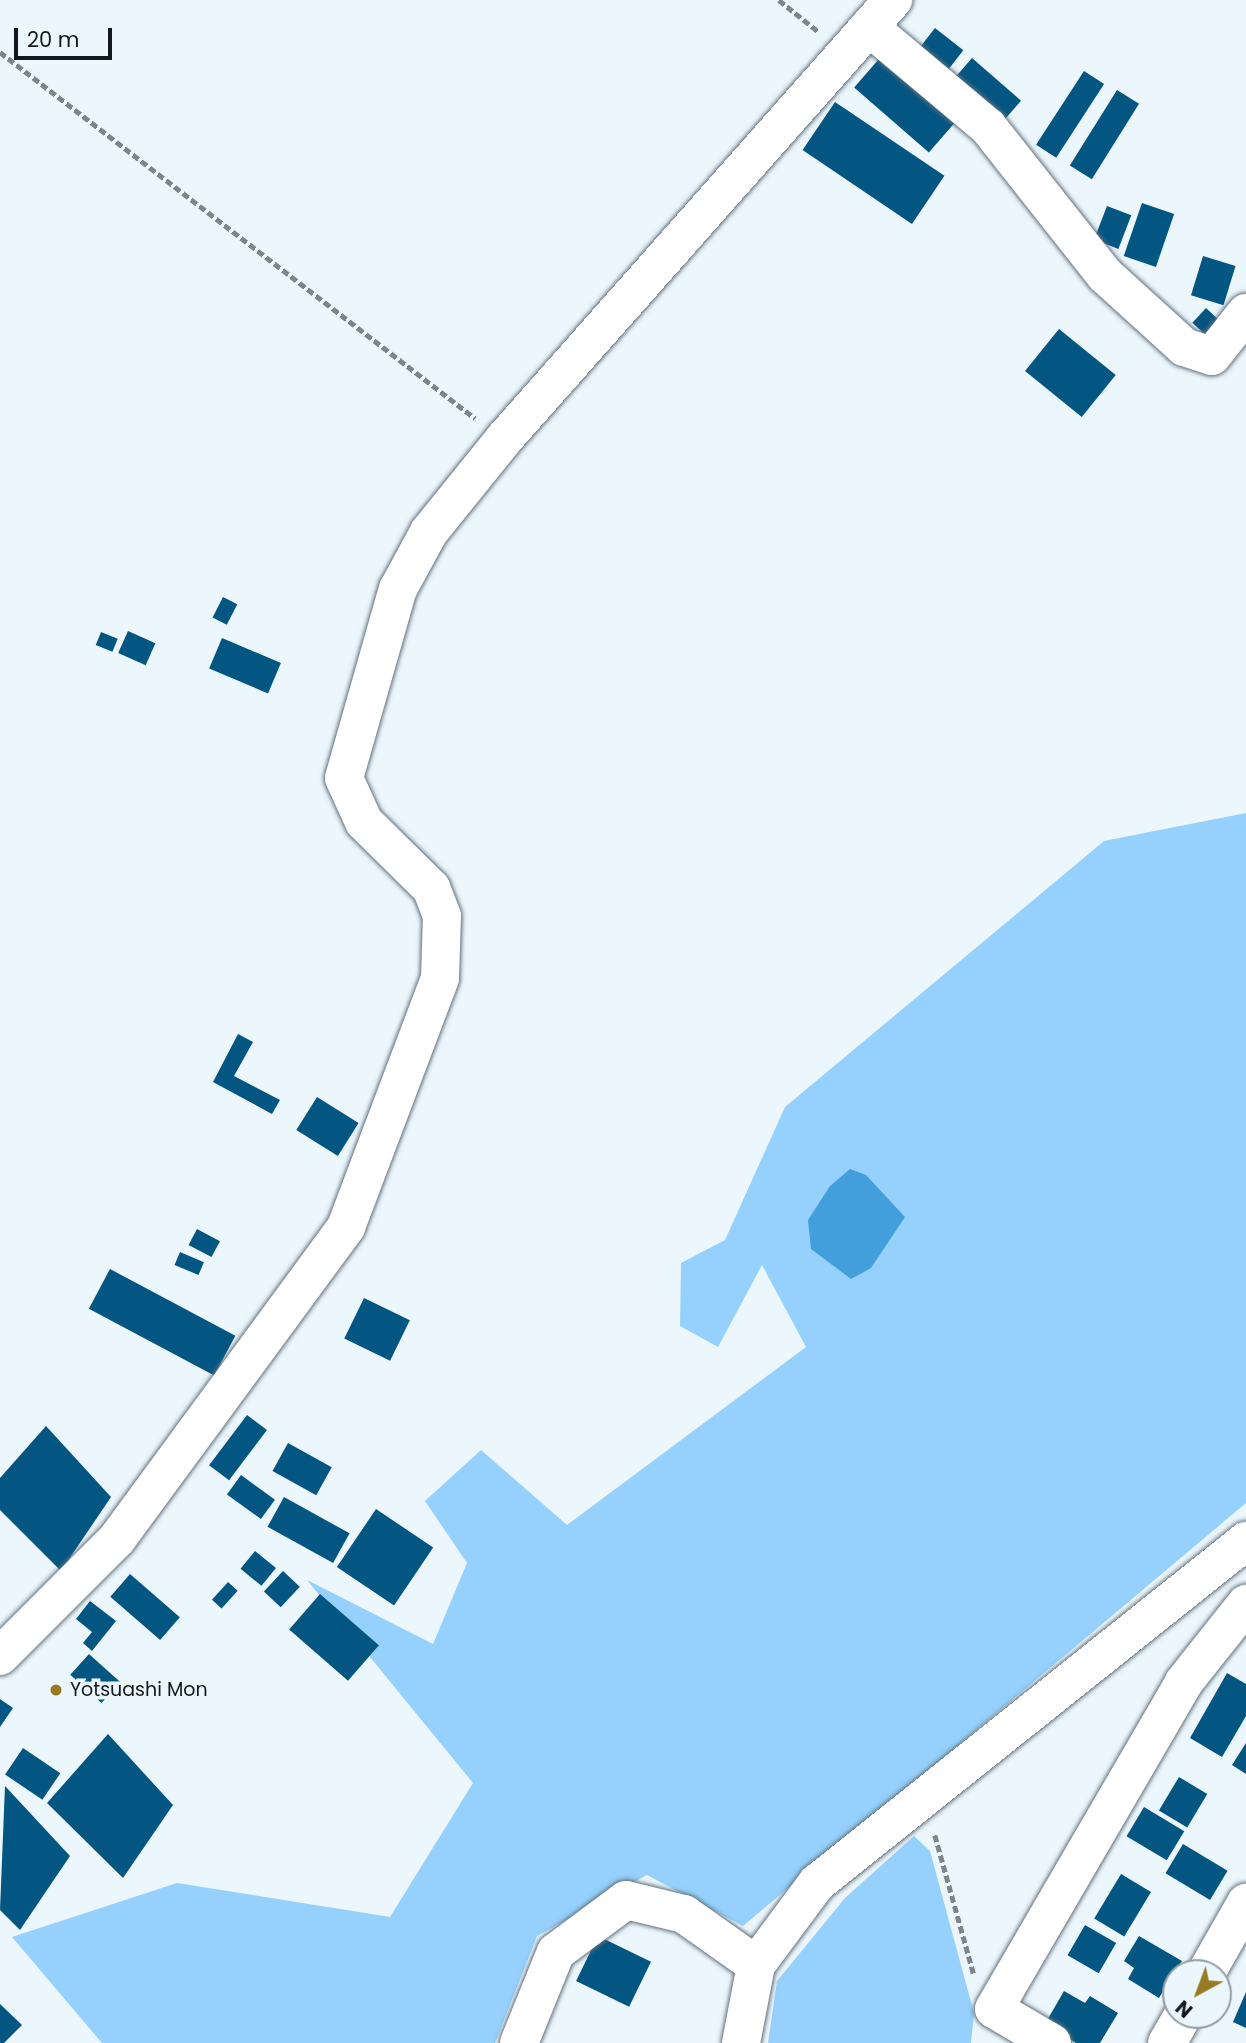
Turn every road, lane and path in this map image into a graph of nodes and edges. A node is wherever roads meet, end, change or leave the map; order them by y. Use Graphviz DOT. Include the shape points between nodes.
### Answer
graph roads {
  1 [pos="779,0"];
  2 [pos="869,26"];
  3 [pos="0,52"];
  4 [pos="1246,313"];
  5 [pos="504,439"];
  6 [pos="1246,1541"];
  7 [pos="1246,1604"];
  8 [pos="1,1653"];
  9 [pos="936,1835"];
  10 [pos="1246,1903"];
  11 [pos="1214,1959"];
  12 [pos="756,1965"];
  13 [pos="975,1979"];
  14 [pos="519,2043"];
  15 [pos="741,2043"];
  16 [pos="1052,2043"];
  1 -- 2 [label="path"];
  2 -- 4 [label="street" via="988,127 1105,275 1184,347 1212,356"];
  2 -- 5 [label="street"];
  3 -- 5 [label="path"];
  5 -- 8 [label="street" via="429,532 398,589 344,778 364,822 431,888 442,916 440,978 346,1227 117,1539"];
  6 -- 12 [label="street" via="817,1883"];
  7 -- 16 [label="street" via="1184,1682 994,2009"];
  9 -- 13 [label="path"];
  10 -- 11 [label="street"];
  12 -- 14 [label="street" via="684,1914 626,1900 556,1952"];
  12 -- 15 [label="street"];
}
